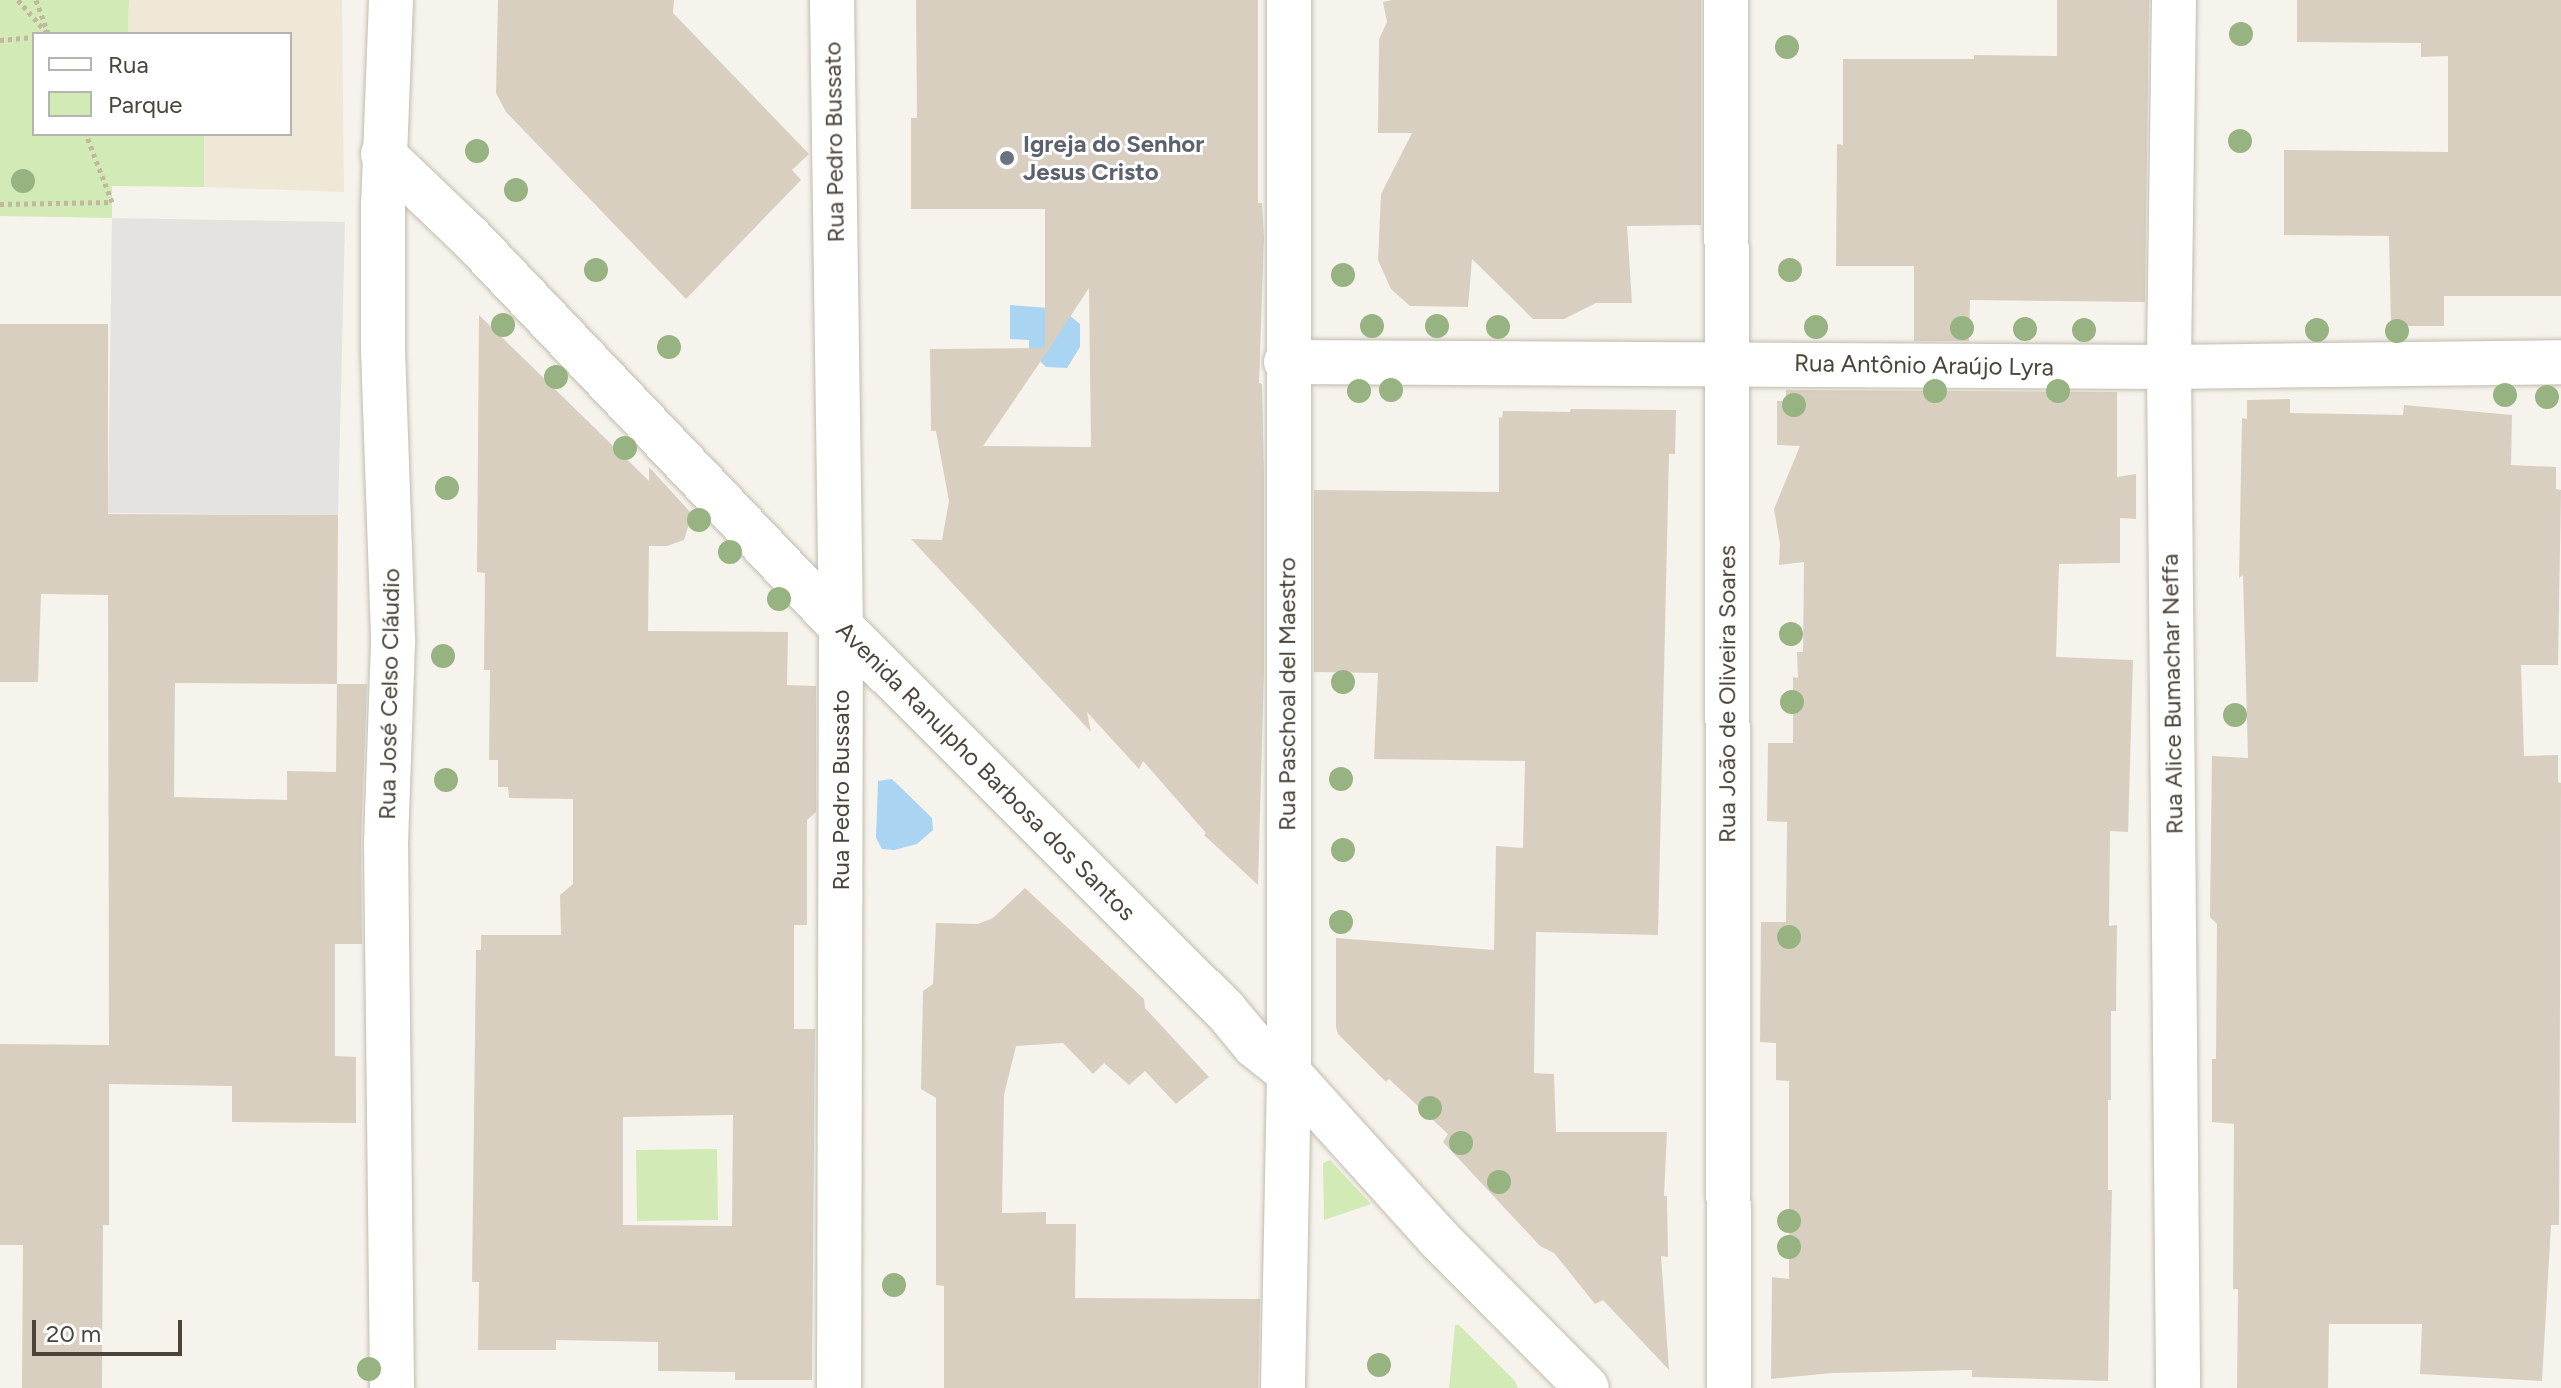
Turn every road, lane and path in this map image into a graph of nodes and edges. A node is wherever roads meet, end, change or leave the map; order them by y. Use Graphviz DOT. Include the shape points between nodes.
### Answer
graph roads {
  1 [pos="18,0"];
  2 [pos="36,0"];
  3 [pos="391,0"];
  4 [pos="832,0"];
  5 [pos="1289,0"];
  6 [pos="1726,0"];
  7 [pos="2174,0"];
  8 [pos="46,32"];
  9 [pos="47,32"];
  10 [pos="32,37"];
  11 [pos="0,40"];
  12 [pos="87,136"];
  13 [pos="383,154"];
  14 [pos="0,204"];
  15 [pos="1286,362"];
  16 [pos="1725,362"];
  17 [pos="2561,362"];
  18 [pos="2169,367"];
  19 [pos="841,627"];
  20 [pos="1289,1073"];
  21 [pos="392,1388"];
  22 [pos="839,1388"];
  23 [pos="1283,1388"];
  24 [pos="1587,1388"];
  25 [pos="1729,1388"];
  26 [pos="2178,1388"];
  1 -- 8 [label="path"];
  2 -- 9 [label="path"];
  3 -- 13 [label="street, Rua José Celso Cláudio"];
  4 -- 19 [label="street, Rua Pedro Bussato"];
  5 -- 15 [label="street, Rua Paschoal del Maestro"];
  6 -- 16 [label="street, Rua João de Oliveira Soares"];
  7 -- 18 [label="street, Rua Alice Bumachar Neffa"];
  10 -- 11 [label="path"];
  12 -- 14 [label="path" via="112,202"];
  13 -- 19 [label="street, Avenida Ranulpho Barbosa dos Santos" via="470,237"];
  13 -- 21 [label="street, Rua José Celso Cláudio" via="383,350 393,643 386,841"];
  15 -- 16 [label="street, Rua Antônio Araújo Lyra"];
  15 -- 20 [label="street, Rua Paschoal del Maestro"];
  16 -- 18 [label="street, Rua Antônio Araújo Lyra"];
  16 -- 25 [label="street, Rua João de Oliveira Soares"];
  17 -- 18 [label="street, Rua Antônio Araújo Lyra"];
  18 -- 26 [label="street, Rua Alice Bumachar Neffa"];
  19 -- 20 [label="street, Avenida Ranulpho Barbosa dos Santos" via="1255,1046"];
  19 -- 22 [label="street, Rua Pedro Bussato"];
  20 -- 23 [label="street, Rua Paschoal del Maestro"];
  20 -- 24 [label="street, Avenida Ranulpho Barbosa dos Santos" via="1438,1238"];
}
